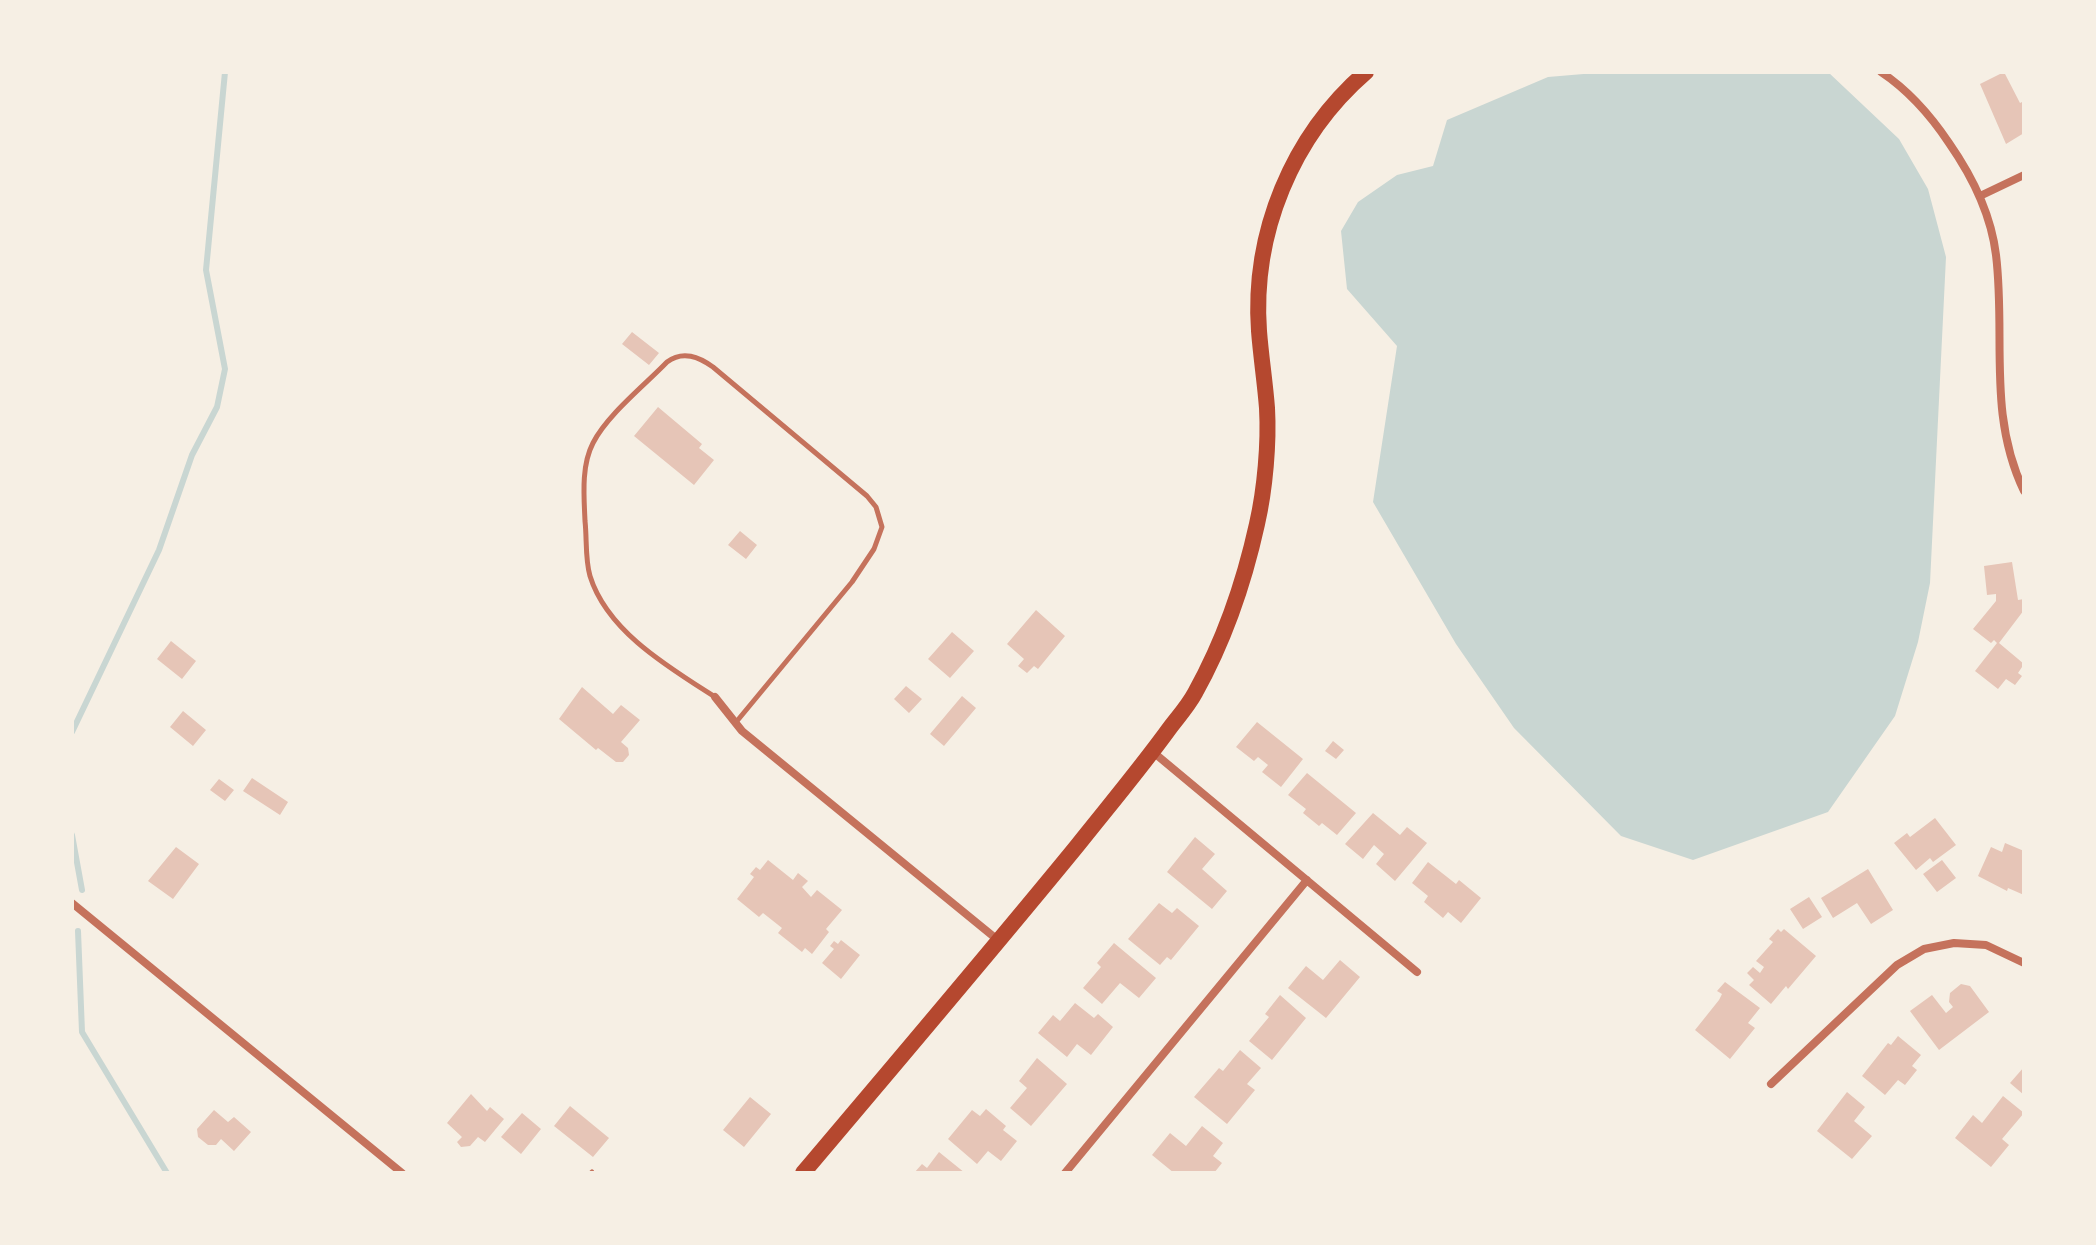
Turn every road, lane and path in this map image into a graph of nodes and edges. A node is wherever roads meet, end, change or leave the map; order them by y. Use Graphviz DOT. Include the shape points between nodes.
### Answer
graph roads {
  1 [pos="1366,72"];
  2 [pos="1881,72"];
  3 [pos="2024,175"];
  4 [pos="1980,196"];
  5 [pos="2024,491"];
  6 [pos="715,697"];
  7 [pos="737,721"];
  8 [pos="1153,752"];
  9 [pos="1307,880"];
  10 [pos="72,903"];
  11 [pos="999,941"];
  12 [pos="2024,963"];
  13 [pos="1417,972"];
  14 [pos="1771,1084"];
  15 [pos="402,1173"];
  16 [pos="803,1173"];
  17 [pos="1065,1173"];
  1 -- 8 [label="main road" via="1317,123 1285,180 1265,235 1258,328 1267,412 1262,502 1245,576 1218,649 1194,696"];
  2 -- 4 [label="street" via="1931,117"];
  3 -- 4 [label="street"];
  4 -- 5 [label="street" via="1996,253 2006,446"];
  6 -- 7 [label="street"];
  6 -- 7 [label="lane" via="621,627 606,612 589,572 584,481 592,444 667,362 684,355 713,367 867,496 882,527 859,573"];
  7 -- 11 [label="street" via="742,731"];
  8 -- 9 [label="street"];
  8 -- 11 [label="main road"];
  9 -- 13 [label="street"];
  9 -- 17 [label="street"];
  10 -- 15 [label="street"];
  11 -- 16 [label="main road"];
  12 -- 14 [label="street" via="1986,945 1954,943 1924,949 1897,965"];
}
